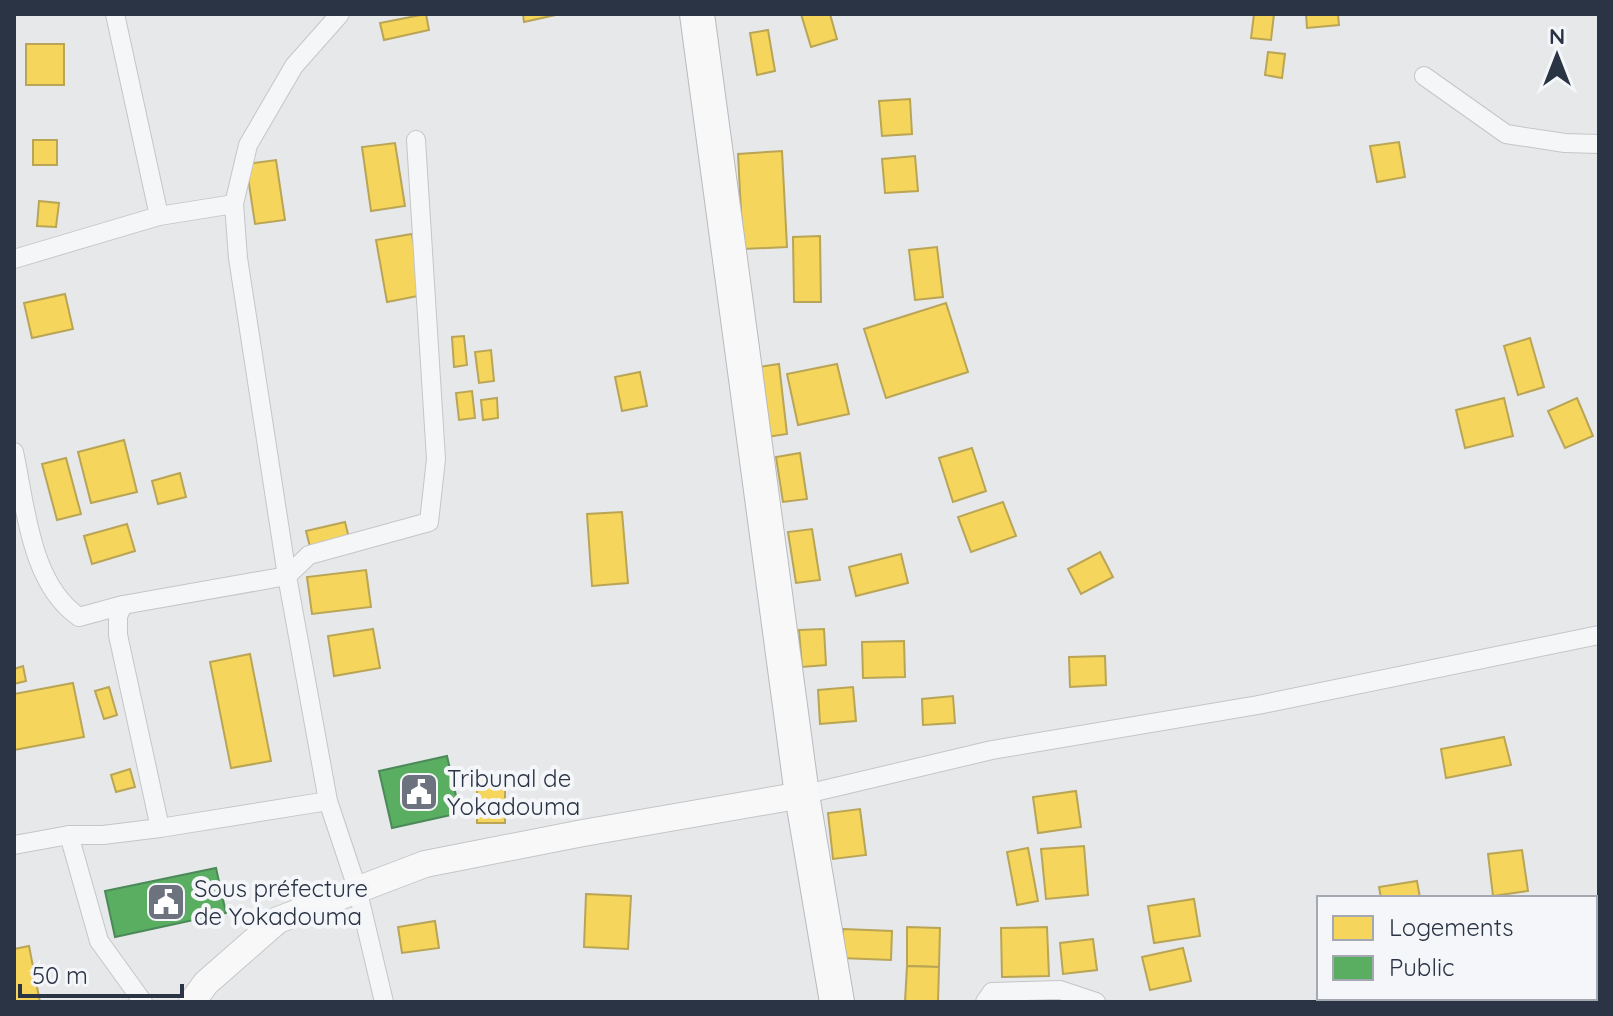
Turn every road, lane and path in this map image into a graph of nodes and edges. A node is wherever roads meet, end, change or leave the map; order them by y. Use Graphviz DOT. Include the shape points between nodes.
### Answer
graph roads {
  1 [pos="115,14"];
  2 [pos="340,14"];
  3 [pos="697,14"];
  4 [pos="1424,76"];
  5 [pos="416,140"];
  6 [pos="1599,144"];
  7 [pos="234,204"];
  8 [pos="159,216"];
  9 [pos="14,259"];
  10 [pos="14,452"];
  11 [pos="287,576"];
  12 [pos="123,605"];
  13 [pos="1599,635"];
  14 [pos="802,795"];
  15 [pos="328,801"];
  16 [pos="160,828"];
  17 [pos="69,835"];
  18 [pos="14,845"];
  19 [pos="357,888"];
  20 [pos="143,1002"];
  21 [pos="192,1002"];
  22 [pos="384,1002"];
  23 [pos="837,1002"];
  24 [pos="985,1002"];
  25 [pos="1096,1002"];
  1 -- 8 [label="street"];
  2 -- 7 [label="street" via="294,66 248,145"];
  3 -- 14 [label="highway"];
  4 -- 6 [label="street" via="1506,134"];
  5 -- 11 [label="street" via="436,459 429,522 309,555"];
  7 -- 8 [label="street"];
  7 -- 11 [label="street"];
  8 -- 9 [label="street"];
  10 -- 12 [label="street" via="41,571 63,606 79,617"];
  11 -- 12 [label="street"];
  11 -- 15 [label="street"];
  12 -- 16 [label="street" via="118,635"];
  13 -- 14 [label="street" via="1258,705 992,750"];
  14 -- 19 [label="street" via="425,864"];
  14 -- 23 [label="highway"];
  15 -- 16 [label="street"];
  15 -- 19 [label="street"];
  16 -- 17 [label="street"];
  17 -- 18 [label="street"];
  17 -- 20 [label="street" via="99,941"];
  19 -- 21 [label="street" via="278,920 206,983"];
  19 -- 22 [label="street"];
  24 -- 25 [label="street" via="992,992 1060,990"];
}
